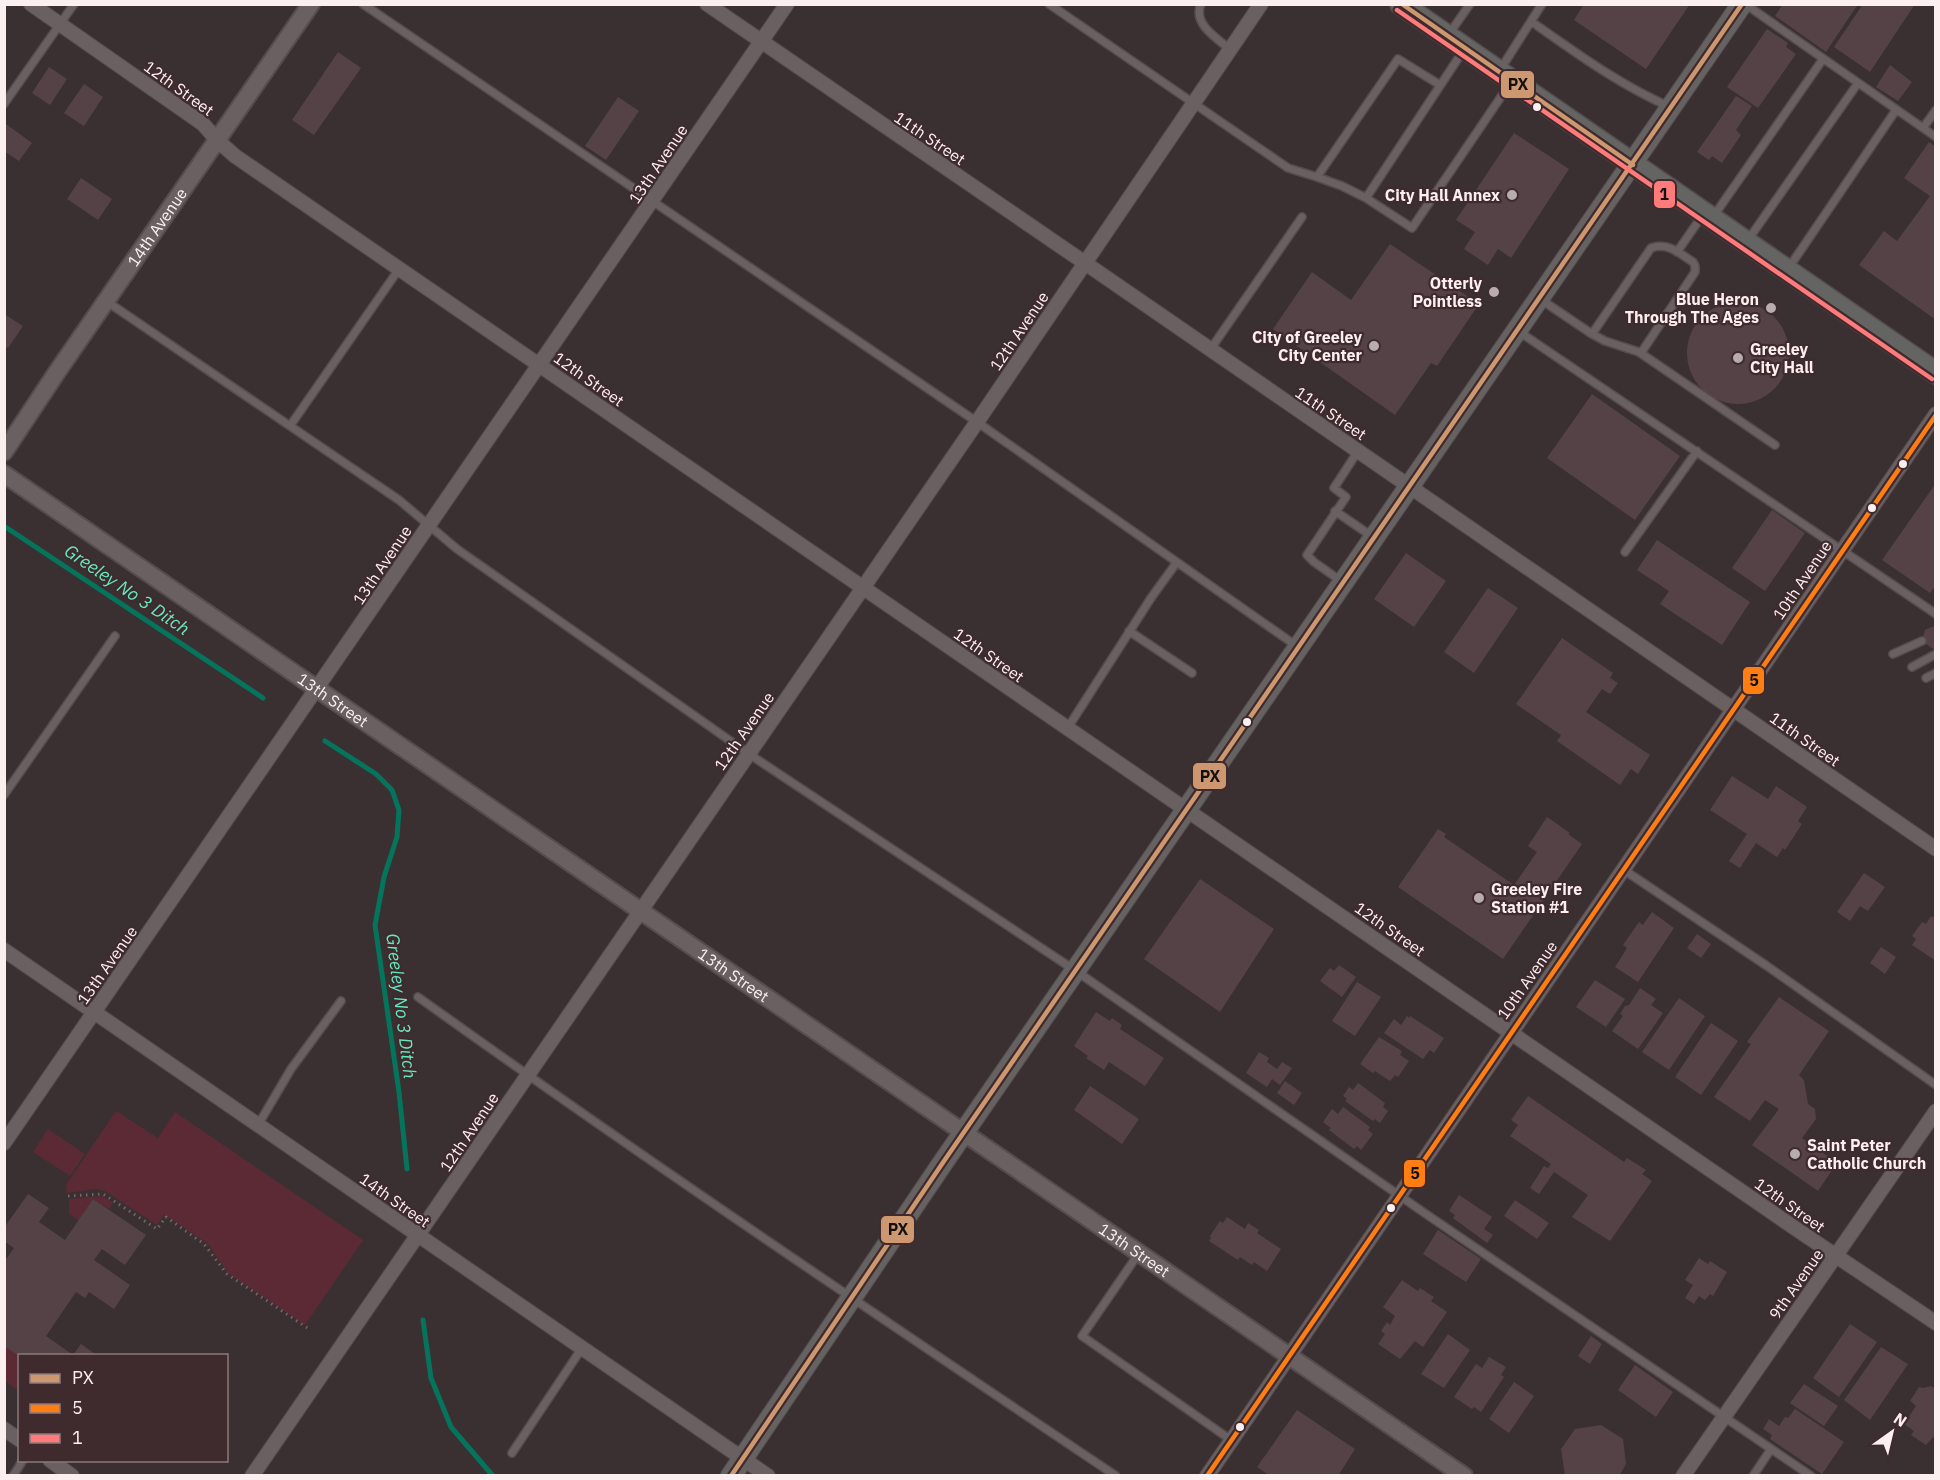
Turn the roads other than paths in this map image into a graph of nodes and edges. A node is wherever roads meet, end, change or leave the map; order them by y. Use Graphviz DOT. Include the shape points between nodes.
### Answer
graph roads {
  1 [pos="31,4"];
  2 [pos="74,4"];
  3 [pos="363,4"];
  4 [pos="706,4"];
  5 [pos="787,4"];
  6 [pos="1049,4"];
  7 [pos="1201,4"];
  8 [pos="1262,4"];
  9 [pos="1401,4"];
  10 [pos="1470,4"];
  11 [pos="1542,4"];
  12 [pos="1744,4"];
  13 [pos="306,6"];
  14 [pos="1532,22"];
  15 [pos="60,25"];
  16 [pos="762,42"];
  17 [pos="1456,43"];
  18 [pos="1231,50"];
  19 [pos="1823,59"];
  20 [pos="1505,76"];
  21 [pos="1858,82"];
  22 [pos="1440,85"];
  23 [pos="4,104"];
  24 [pos="1193,105"];
  25 [pos="1672,108"];
  26 [pos="1896,110"];
  27 [pos="1935,110"];
  28 [pos="1923,128"];
  29 [pos="1935,137"];
  30 [pos="218,141"];
  31 [pos="1633,165"];
  32 [pos="1317,177"];
  33 [pos="1366,198"];
  34 [pos="652,202"];
  35 [pos="1302,216"];
  36 [pos="1708,216"];
  37 [pos="1746,243"];
  38 [pos="1677,252"];
  39 [pos="1085,263"];
  40 [pos="399,269"];
  41 [pos="1787,270"];
  42 [pos="1540,299"];
  43 [pos="106,301"];
  44 [pos="1518,331"];
  45 [pos="1592,334"];
  46 [pos="1210,350"];
  47 [pos="1641,353"];
  48 [pos="540,365"];
  49 [pos="1935,373"];
  50 [pos="1935,414"];
  51 [pos="977,422"];
  52 [pos="290,426"];
  53 [pos="1775,445"];
  54 [pos="1358,451"];
  55 [pos="1697,451"];
  56 [pos="4,452"];
  57 [pos="4,474"];
  58 [pos="1409,486"];
  59 [pos="1335,512"];
  60 [pos="429,526"];
  61 [pos="1374,538"];
  62 [pos="1843,550"];
  63 [pos="1625,552"];
  64 [pos="1177,562"];
  65 [pos="1344,582"];
  66 [pos="863,588"];
  67 [pos="1935,614"];
  68 [pos="1129,632"];
  69 [pos="115,636"];
  70 [pos="1922,641"];
  71 [pos="1298,648"];
  72 [pos="1893,654"];
  73 [pos="1935,654"];
  74 [pos="1912,667"];
  75 [pos="1192,673"];
  76 [pos="1935,673"];
  77 [pos="1926,678"];
  78 [pos="318,689"];
  79 [pos="1734,710"];
  80 [pos="1067,729"];
  81 [pos="749,754"];
  82 [pos="4,795"];
  83 [pos="1186,811"];
  84 [pos="1935,849"];
  85 [pos="1624,870"];
  86 [pos="641,910"];
  87 [pos="4,950"];
  88 [pos="1076,971"];
  89 [pos="418,997"];
  90 [pos="341,1001"];
  91 [pos="95,1012"];
  92 [pos="1511,1033"];
  93 [pos="527,1076"];
  94 [pos="1935,1085"];
  95 [pos="1935,1111"];
  96 [pos="258,1125"];
  97 [pos="965,1132"];
  98 [pos="4,1143"];
  99 [pos="1399,1196"];
  100 [pos="418,1235"];
  101 [pos="1140,1252"];
  102 [pos="1836,1257"];
  103 [pos="851,1298"];
  104 [pos="1935,1323"];
  105 [pos="582,1348"];
  106 [pos="1290,1355"];
  107 [pos="1724,1417"];
  108 [pos="4,1430"];
  109 [pos="18,1439"];
  110 [pos="1231,1440"];
  111 [pos="1771,1449"];
  112 [pos="512,1453"];
  113 [pos="743,1458"];
  114 [pos="22,1462"];
  115 [pos="51,1462"];
  116 [pos="13,1476"];
  117 [pos="72,1476"];
  118 [pos="252,1476"];
  119 [pos="731,1476"];
  120 [pos="768,1476"];
  121 [pos="1116,1476"];
  122 [pos="1207,1476"];
  123 [pos="1464,1476"];
  124 [pos="1683,1476"];
  125 [pos="1753,1476"];
  126 [pos="1811,1476"];
  1 -- 15 [label="street, 12th Street"];
  2 -- 15 [label="lane"];
  3 -- 34 [label="lane"];
  4 -- 16 [label="street, 11th Street"];
  5 -- 16 [label="street, 13th Avenue"];
  6 -- 24 [label="lane"];
  7 -- 18 [label="lane" via="1200,22"];
  8 -- 18 [label="street, 12th Avenue"];
  9 -- 17 [label="main road"];
  10 -- 17 [label="lane"];
  11 -- 14 [label="lane"];
  12 -- 19 [label="lane"];
  12 -- 25 [label="main road"];
  13 -- 30 [label="street, 14th Avenue"];
  14 -- 20 [label="lane"];
  14 -- 25 [label="lane" via="1636,92"];
  15 -- 23 [label="lane"];
  15 -- 30 [label="street, 12th Street" via="203,124"];
  16 -- 34 [label="street, 13th Avenue"];
  16 -- 39 [label="street, 11th Street"];
  17 -- 20 [label="main road"];
  17 -- 22 [label="lane"];
  18 -- 24 [label="street, 12th Avenue"];
  19 -- 21 [label="lane"];
  19 -- 36 [label="lane"];
  20 -- 31 [label="main road"];
  20 -- 33 [label="lane" via="1412,228"];
  21 -- 26 [label="lane"];
  21 -- 37 [label="lane"];
  22 -- 32 [label="lane" via="1398,59"];
  22 -- 33 [label="lane"];
  24 -- 32 [label="lane" via="1288,168"];
  24 -- 39 [label="street, 12th Avenue"];
  25 -- 31 [label="main road"];
  26 -- 28 [label="lane"];
  26 -- 41 [label="lane"];
  27 -- 28 [label="lane"];
  28 -- 29 [label="lane"];
  30 -- 40 [label="street, 12th Street"];
  30 -- 43 [label="street, 14th Avenue"];
  31 -- 36 [label="main road"];
  31 -- 42 [label="main road"];
  32 -- 33 [label="lane"];
  34 -- 48 [label="street, 13th Avenue"];
  34 -- 51 [label="lane"];
  35 -- 46 [label="lane"];
  36 -- 37 [label="main road"];
  36 -- 38 [label="lane"];
  37 -- 41 [label="main road"];
  38 -- 45 [label="lane" via="1664,245 1651,248"];
  38 -- 47 [label="lane" via="1693,262 1695,272"];
  39 -- 46 [label="street, 11th Street"];
  39 -- 51 [label="street, 12th Avenue"];
  40 -- 48 [label="street, 12th Street"];
  40 -- 52 [label="lane"];
  41 -- 49 [label="main road"];
  42 -- 44 [label="main road"];
  42 -- 45 [label="lane"];
  43 -- 52 [label="lane"];
  43 -- 56 [label="street, 14th Avenue"];
  44 -- 55 [label="lane"];
  44 -- 58 [label="main road"];
  45 -- 47 [label="lane"];
  46 -- 54 [label="street, 11th Street"];
  47 -- 53 [label="lane"];
  48 -- 60 [label="street, 13th Avenue"];
  48 -- 66 [label="street, 12th Street"];
  50 -- 62 [label="street, 10th Avenue"];
  51 -- 64 [label="lane"];
  51 -- 66 [label="street, 12th Avenue"];
  52 -- 60 [label="lane" via="399,500"];
  54 -- 58 [label="street, 11th Street"];
  54 -- 59 [label="lane" via="1334,488 1346,497"];
  55 -- 62 [label="lane"];
  55 -- 63 [label="lane"];
  57 -- 78 [label="street, 13th Street"];
  58 -- 61 [label="main road"];
  58 -- 79 [label="street, 11th Street"];
  59 -- 61 [label="lane"];
  59 -- 65 [label="lane" via="1307,555"];
  60 -- 78 [label="street, 13th Avenue"];
  60 -- 81 [label="lane"];
  61 -- 65 [label="main road"];
  62 -- 67 [label="lane"];
  62 -- 79 [label="street, 10th Avenue"];
  64 -- 68 [label="lane"];
  64 -- 71 [label="lane"];
  65 -- 71 [label="main road"];
  66 -- 80 [label="street, 12th Street"];
  66 -- 81 [label="street, 12th Avenue"];
  68 -- 75 [label="lane"];
  68 -- 80 [label="lane"];
  69 -- 82 [label="lane"];
  70 -- 72 [label="lane"];
  71 -- 83 [label="main road"];
  73 -- 74 [label="lane"];
  76 -- 77 [label="lane"];
  78 -- 86 [label="street, 13th Street"];
  78 -- 91 [label="street, 13th Avenue"];
  79 -- 84 [label="street, 11th Street"];
  79 -- 85 [label="street, 10th Avenue"];
  80 -- 83 [label="street, 12th Street"];
  81 -- 86 [label="street, 12th Avenue"];
  81 -- 88 [label="lane"];
  83 -- 88 [label="main road"];
  83 -- 92 [label="street, 12th Street"];
  85 -- 92 [label="street, 10th Avenue"];
  85 -- 94 [label="lane"];
  86 -- 93 [label="street, 12th Avenue"];
  86 -- 97 [label="street, 13th Street"];
  87 -- 91 [label="street, 14th Street"];
  88 -- 97 [label="main road"];
  88 -- 99 [label="lane"];
  89 -- 93 [label="lane"];
  90 -- 96 [label="lane" via="291,1069"];
  91 -- 96 [label="street, 14th Street"];
  91 -- 98 [label="street, 13th Avenue"];
  92 -- 99 [label="street, 10th Avenue"];
  92 -- 102 [label="street, 12th Street"];
  93 -- 100 [label="street, 12th Avenue"];
  93 -- 103 [label="lane"];
  95 -- 102 [label="street, 9th Avenue"];
  96 -- 100 [label="street, 14th Street"];
  97 -- 101 [label="street, 13th Street"];
  97 -- 103 [label="main road"];
  99 -- 106 [label="street, 10th Avenue"];
  99 -- 107 [label="lane"];
  100 -- 105 [label="street, 14th Street"];
  100 -- 118 [label="street, 12th Avenue"];
  101 -- 106 [label="street, 13th Street"];
  101 -- 110 [label="lane" via="1082,1336"];
  102 -- 104 [label="street, 12th Street"];
  102 -- 107 [label="street, 9th Avenue"];
  103 -- 113 [label="main road"];
  103 -- 121 [label="lane"];
  105 -- 112 [label="lane"];
  105 -- 113 [label="street, 14th Street"];
  106 -- 110 [label="street, 10th Avenue"];
  106 -- 123 [label="street, 13th Street"];
  107 -- 111 [label="lane"];
  107 -- 124 [label="street, 9th Avenue"];
  108 -- 109 [label="street"];
  110 -- 122 [label="street, 10th Avenue"];
  111 -- 125 [label="lane"];
  111 -- 126 [label="lane"];
  113 -- 119 [label="main road"];
  113 -- 120 [label="street, 14th Street"];
  114 -- 116 [label="lane"];
  115 -- 117 [label="street"];
}
